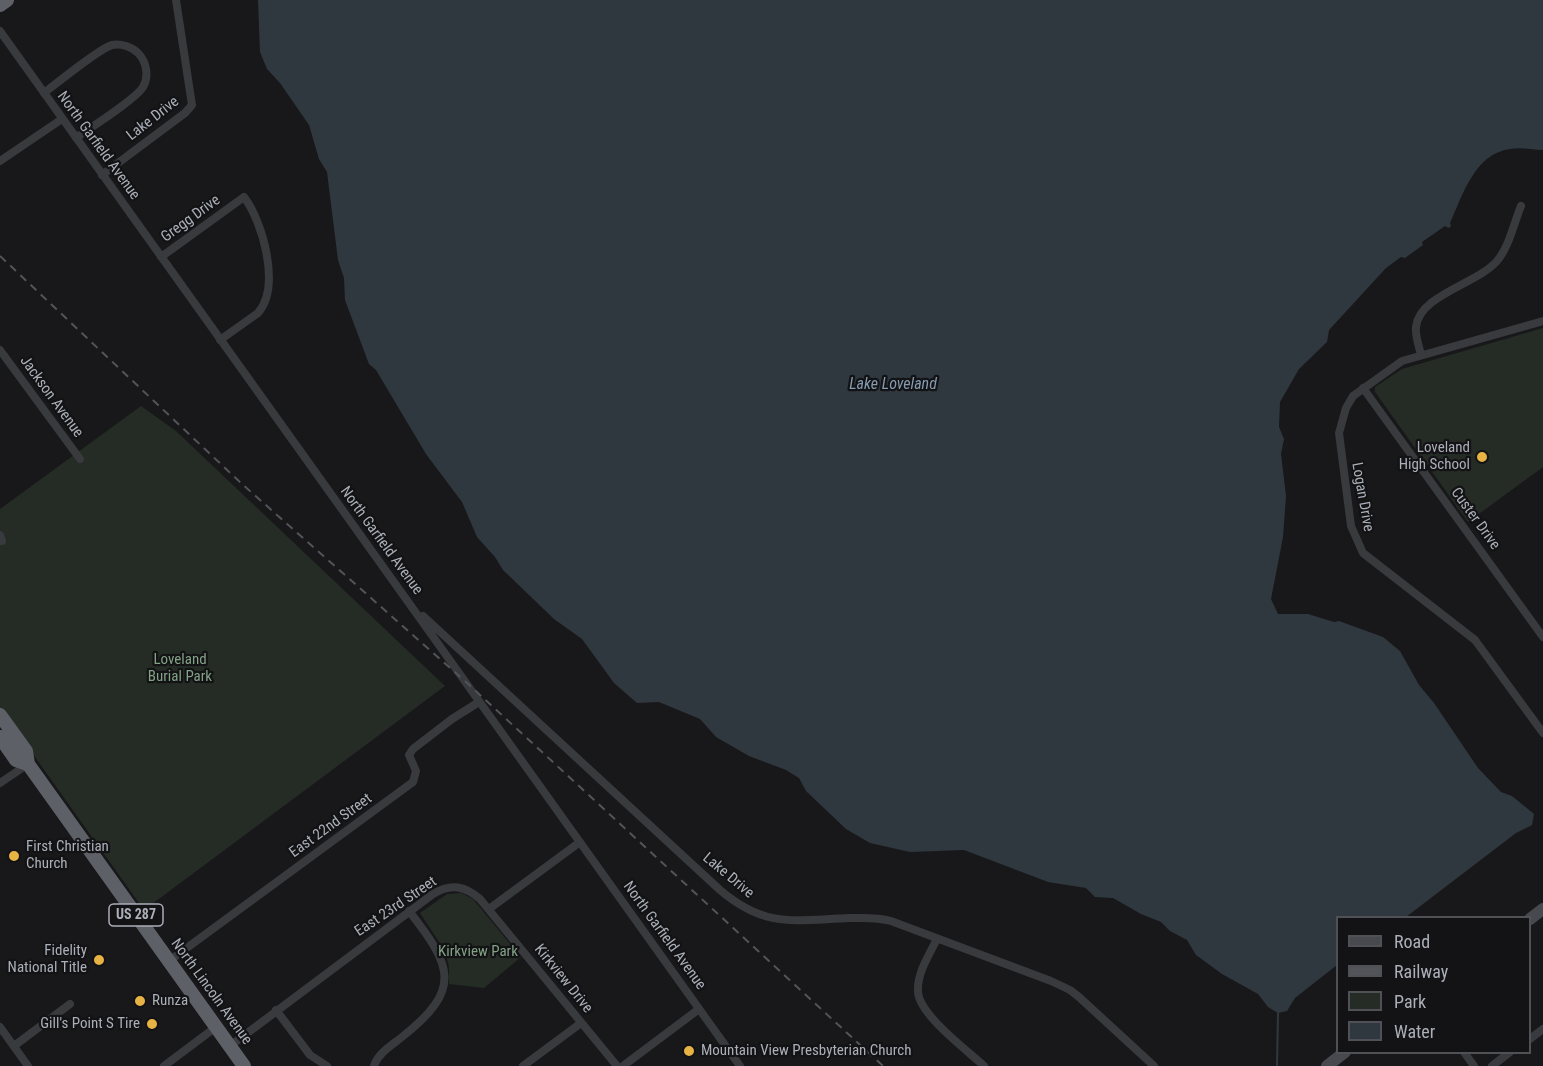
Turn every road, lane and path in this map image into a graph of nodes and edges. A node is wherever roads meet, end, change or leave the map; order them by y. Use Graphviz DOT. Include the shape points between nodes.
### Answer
graph roads {
  1 [pos="7,0"];
  2 [pos="176,0"];
  3 [pos="0,5"];
  4 [pos="0,31"];
  5 [pos="44,93"];
  6 [pos="62,118"];
  7 [pos="76,138"];
  8 [pos="0,161"];
  9 [pos="102,175"];
  10 [pos="1521,206"];
  11 [pos="161,257"];
  12 [pos="1543,321"];
  13 [pos="220,340"];
  14 [pos="0,350"];
  15 [pos="1420,355"];
  16 [pos="1363,388"];
  17 [pos="80,459"];
  18 [pos="411,607"];
  19 [pos="1543,637"];
  20 [pos="480,702"];
  21 [pos="0,715"];
  22 [pos="1543,734"];
  23 [pos="0,737"];
  24 [pos="28,764"];
  25 [pos="0,783"];
  26 [pos="579,842"];
  27 [pos="489,909"];
  28 [pos="1543,909"];
  29 [pos="409,911"];
  30 [pos="1531,918"];
  31 [pos="937,939"];
  32 [pos="169,961"];
  33 [pos="70,1004"];
  34 [pos="699,1009"];
  35 [pos="276,1010"];
  36 [pos="581,1023"];
  37 [pos="0,1027"];
  38 [pos="216,1027"];
  39 [pos="1543,1029"];
  40 [pos="1531,1038"];
  41 [pos="14,1046"];
  42 [pos="230,1046"];
  43 [pos="1344,1054"];
  44 [pos="1465,1054"];
  45 [pos="1509,1054"];
  46 [pos="28,1066"];
  47 [pos="164,1066"];
  48 [pos="244,1066"];
  49 [pos="327,1066"];
  50 [pos="374,1066"];
  51 [pos="524,1066"];
  52 [pos="617,1066"];
  53 [pos="623,1066"];
  54 [pos="740,1066"];
  55 [pos="984,1066"];
  56 [pos="1154,1066"];
  57 [pos="1327,1066"];
  58 [pos="1474,1066"];
  59 [pos="1492,1066"];
  1 -- 3 [label="highway"];
  2 -- 9 [label="street, Lake Drive" via="192,105"];
  4 -- 5 [label="street, North Garfield Avenue"];
  5 -- 6 [label="street, North Garfield Avenue"];
  5 -- 7 [label="street" via="111,45 132,49 142,57 147,69 139,92"];
  6 -- 7 [label="street, North Garfield Avenue"];
  6 -- 8 [label="street"];
  7 -- 9 [label="street, North Garfield Avenue"];
  9 -- 11 [label="street, North Garfield Avenue"];
  10 -- 15 [label="street" via="1497,261 1424,309 1416,326"];
  11 -- 13 [label="street, North Garfield Avenue"];
  11 -- 13 [label="street, Gregg Drive" via="244,197 249,204 262,232 269,292 258,313"];
  12 -- 15 [label="street, Logan Drive"];
  13 -- 18 [label="street, North Garfield Avenue"];
  14 -- 17 [label="street, Jackson Avenue"];
  15 -- 16 [label="street, Logan Drive" via="1396,364"];
  16 -- 19 [label="street, Custer Drive"];
  16 -- 22 [label="street, Logan Drive" via="1349,402 1339,433 1356,541 1369,559 1475,640"];
  18 -- 20 [label="street, North Garfield Avenue"];
  18 -- 31 [label="street, Lake Drive" via="744,908 774,919 884,919"];
  20 -- 26 [label="street, North Garfield Avenue"];
  20 -- 32 [label="street, East 22nd Street" via="413,749 409,755 416,771 413,782"];
  21 -- 24 [label="highway, US 287" via="26,751"];
  23 -- 24 [label="highway, North Lincoln Avenue / US 287" via="16,760"];
  24 -- 25 [label="street"];
  24 -- 32 [label="highway, North Lincoln Avenue / US 287"];
  26 -- 27 [label="street"];
  26 -- 34 [label="street, North Garfield Avenue"];
  27 -- 29 [label="street, East 23rd Street" via="472,892 457,886 441,889"];
  27 -- 36 [label="street, Kirkview Drive"];
  28 -- 30 [label="main road"];
  29 -- 35 [label="street, East 23rd Street"];
  29 -- 50 [label="street" via="437,950 444,975 443,990 428,1015 379,1056"];
  31 -- 55 [label="street" via="919,981 919,999 929,1017"];
  31 -- 56 [label="street, Lake Drive" via="1070,990"];
  32 -- 38 [label="highway, North Lincoln Avenue / US 287"];
  33 -- 41 [label="street"];
  34 -- 53 [label="street"];
  34 -- 54 [label="street, North Garfield Avenue"];
  35 -- 42 [label="street, East 23rd Street"];
  35 -- 49 [label="street" via="310,1055"];
  36 -- 51 [label="street"];
  36 -- 52 [label="street, Kirkview Drive"];
  37 -- 41 [label="street"];
  38 -- 42 [label="highway, North Lincoln Avenue / US 287"];
  38 -- 47 [label="street"];
  39 -- 40 [label="street"];
  41 -- 46 [label="street"];
  42 -- 48 [label="highway, North Lincoln Avenue / US 287"];
  43 -- 57 [label="main road"];
  44 -- 58 [label="street"];
  45 -- 59 [label="street"];
}
